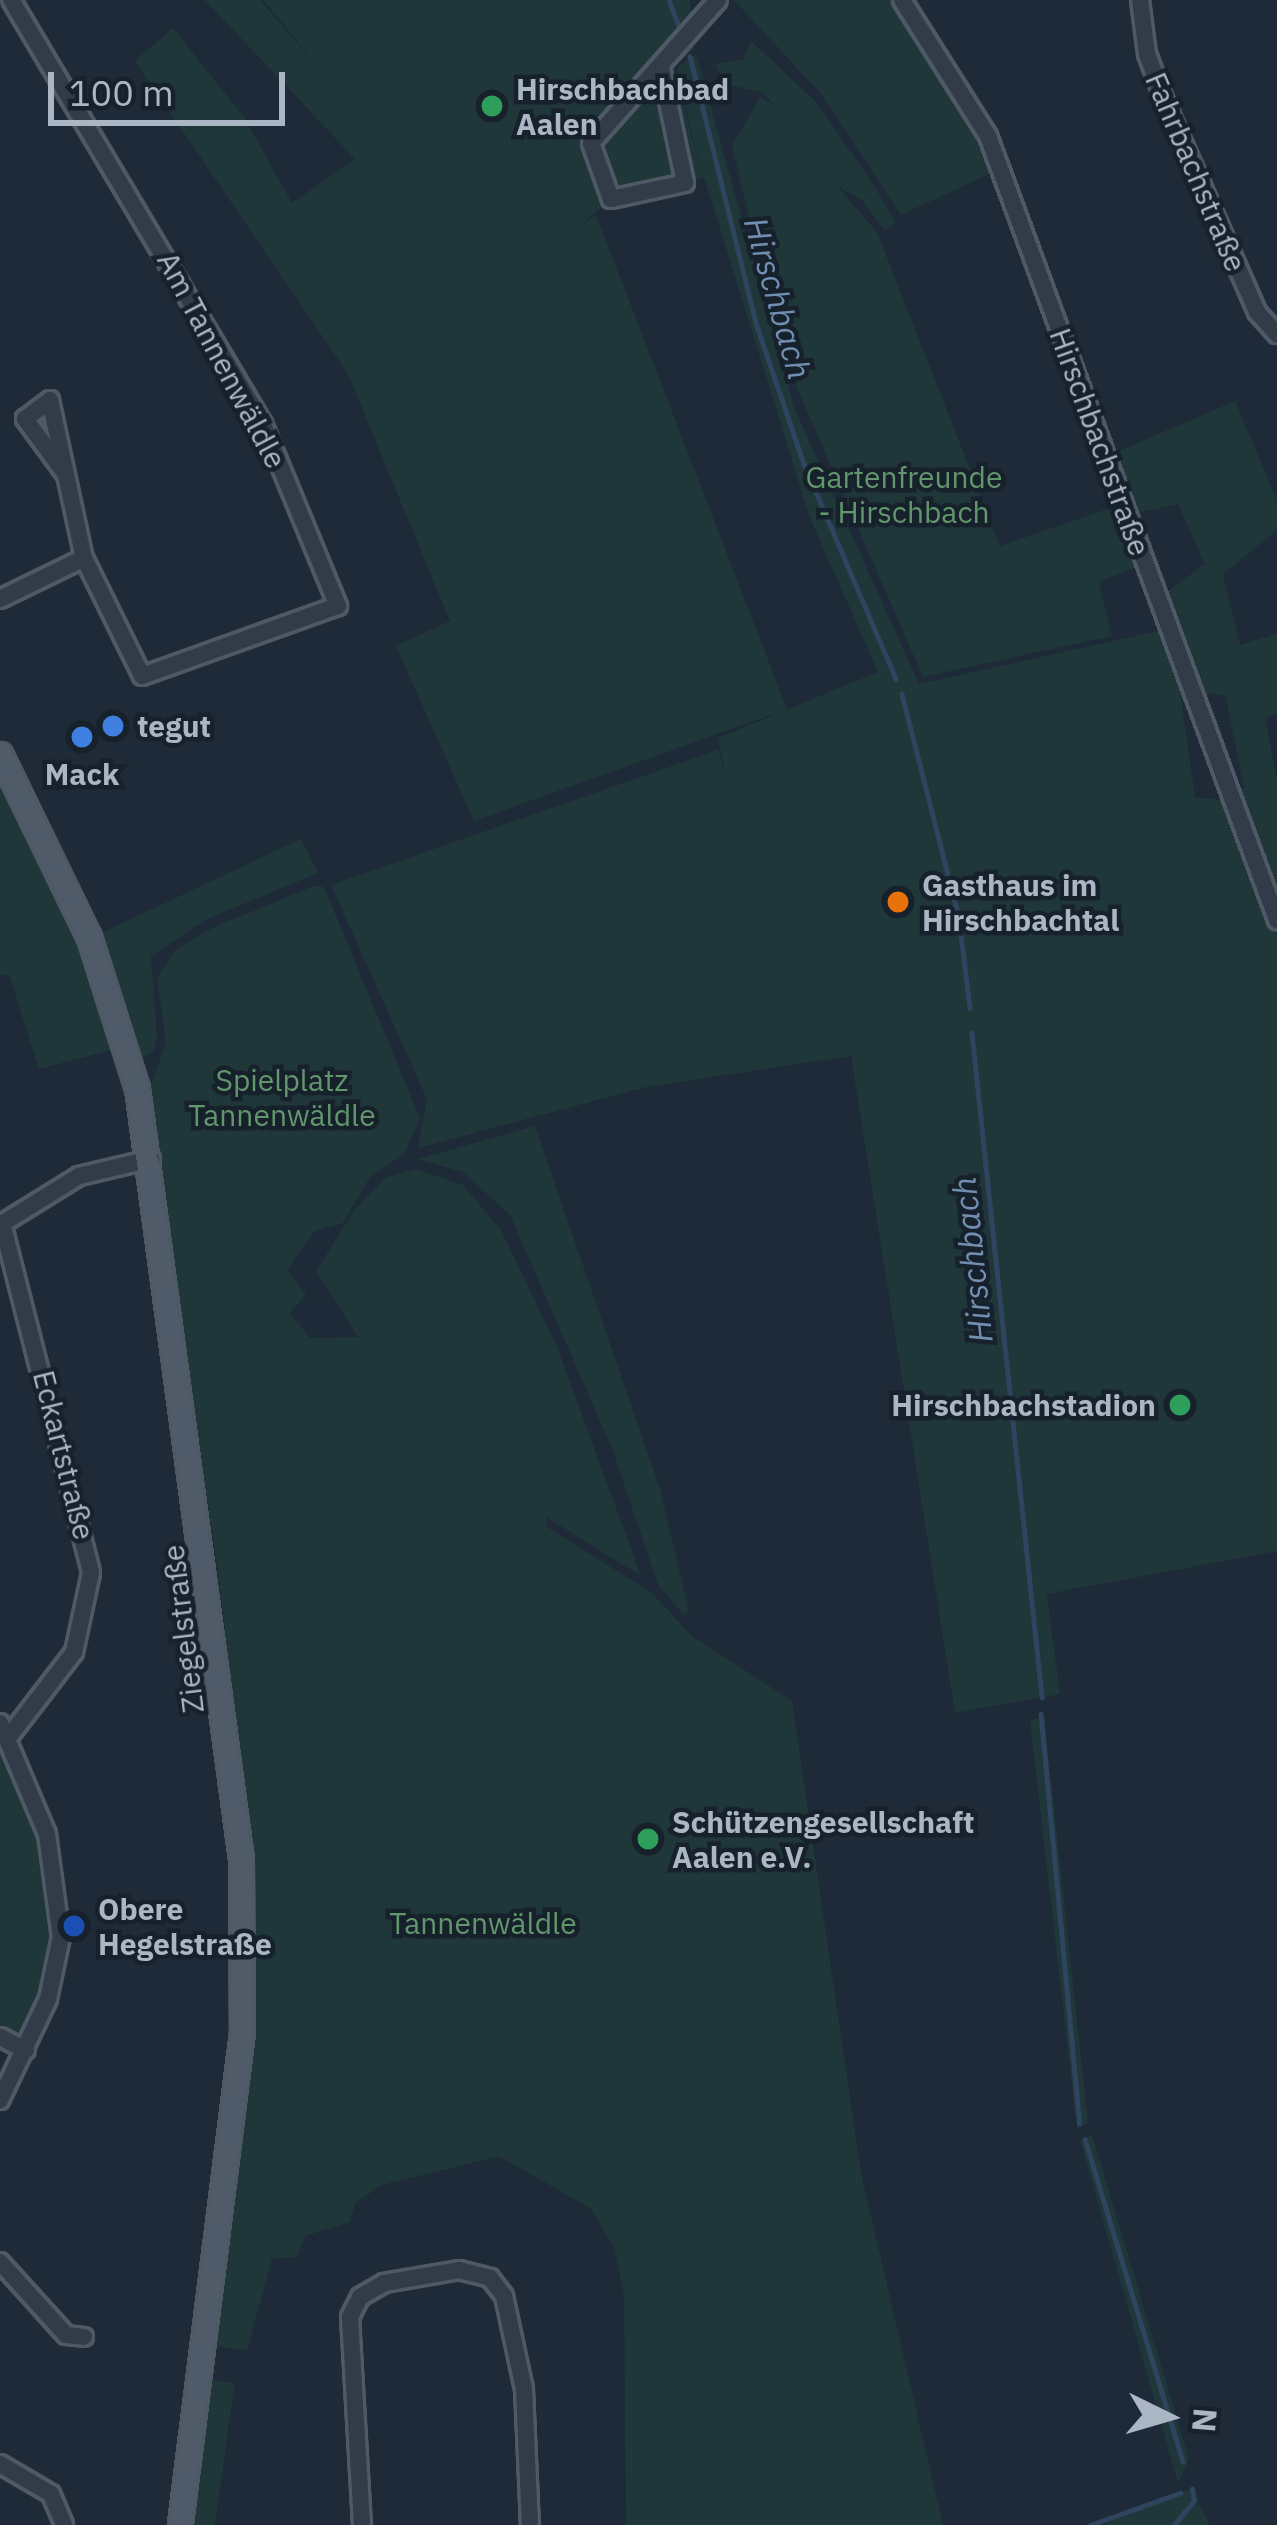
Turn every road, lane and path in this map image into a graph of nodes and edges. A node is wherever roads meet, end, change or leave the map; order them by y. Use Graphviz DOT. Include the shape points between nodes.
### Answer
graph roads {
  1 [pos="11,0"];
  2 [pos="718,0"];
  3 [pos="902,0"];
  4 [pos="1140,0"];
  5 [pos="661,68"];
  6 [pos="1277,334"];
  7 [pos="64,472"];
  8 [pos="84,558"];
  9 [pos="0,599"];
  10 [pos="0,754"];
  11 [pos="1277,920"];
  12 [pos="152,1159"];
  13 [pos="1,1224"];
  14 [pos="4,1731"];
  15 [pos="0,2036"];
  16 [pos="26,2050"];
  17 [pos="0,2100"];
  18 [pos="0,2262"];
  19 [pos="84,2337"];
  20 [pos="0,2464"];
  21 [pos="64,2525"];
  22 [pos="180,2525"];
  23 [pos="362,2525"];
  24 [pos="530,2525"];
  1 -- 8 [label="street, Am Tannenwäldle" via="263,424 338,606 142,676"];
  2 -- 5 [label="street"];
  3 -- 11 [label="street, Hirschbachstraße" via="988,136"];
  4 -- 6 [label="street, Fahrbachstraße" via="1147,54 1188,158 1257,312"];
  5 -- 5 [label="street" via="687,173 679,186 611,199 590,152"];
  7 -- 8 [label="street"];
  8 -- 9 [label="street"];
  10 -- 12 [label="main road, Ziegelstraße" via="89,938"];
  12 -- 13 [label="street" via="79,1176"];
  12 -- 22 [label="main road, Ziegelstraße" via="241,1859 246,1969"];
  13 -- 14 [label="street, Eckartstraße" via="91,1573 74,1652"];
  14 -- 16 [label="street" via="60,1883 62,1937"];
  15 -- 16 [label="street"];
  16 -- 17 [label="street"];
  18 -- 19 [label="street" via="66,2335"];
  20 -- 21 [label="street" via="51,2494"];
  23 -- 24 [label="street" via="350,2317 360,2297 384,2283 459,2270 490,2278 505,2296 524,2389"];
}
